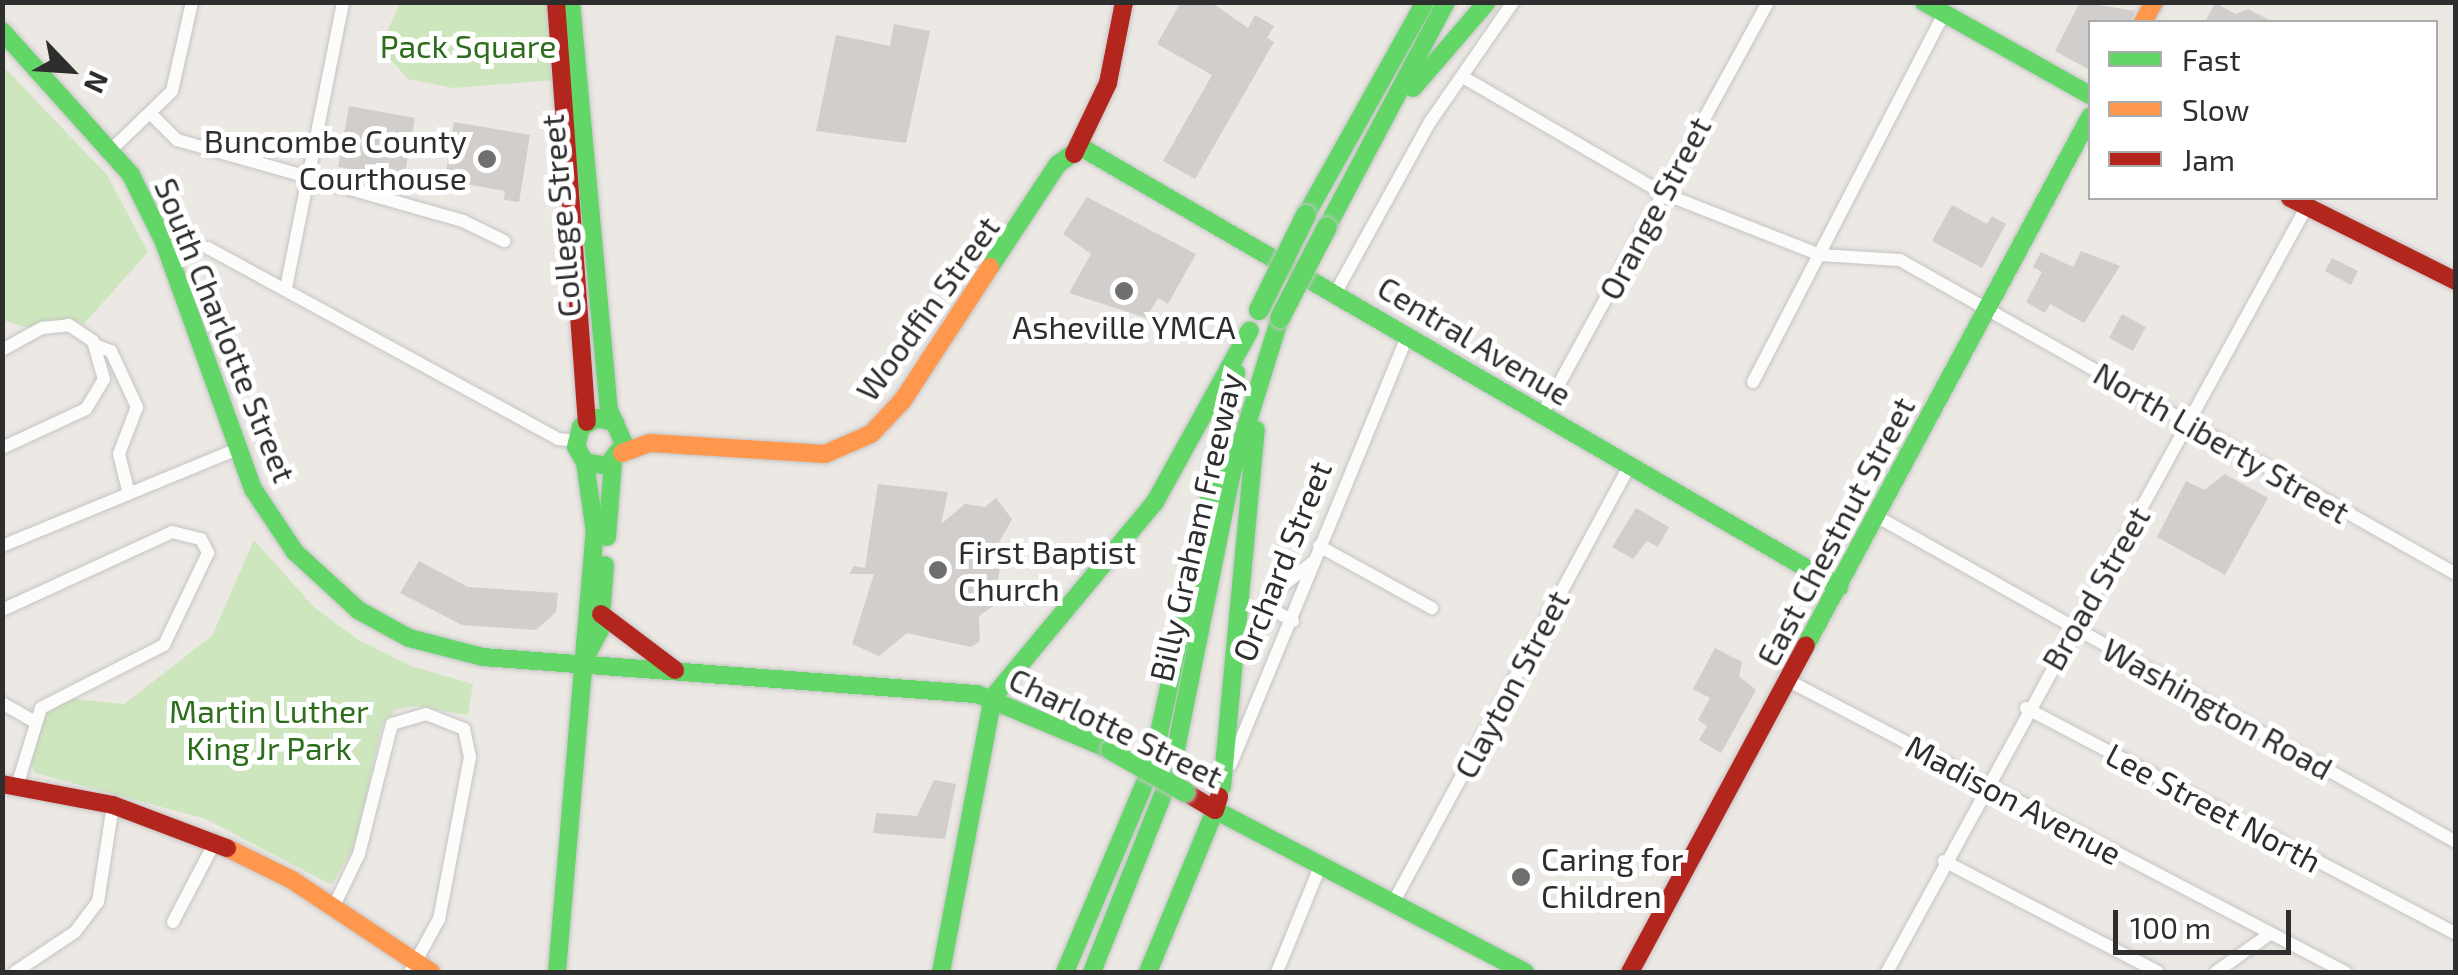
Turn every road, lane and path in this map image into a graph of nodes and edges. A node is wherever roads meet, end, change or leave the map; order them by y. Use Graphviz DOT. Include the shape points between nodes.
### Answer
graph roads {
  1 [pos="192,2"];
  2 [pos="343,2"];
  3 [pos="556,2"];
  4 [pos="571,2"];
  5 [pos="1124,2"];
  6 [pos="1412,2"];
  7 [pos="1425,2"];
  8 [pos="1446,2"];
  9 [pos="1487,2"];
  10 [pos="1513,2"];
  11 [pos="1768,2"];
  12 [pos="1924,2"];
  13 [pos="1944,14"];
  14 [pos="2,31"];
  15 [pos="1396,55"];
  16 [pos="1463,78"];
  17 [pos="571,88"];
  18 [pos="2088,95"];
  19 [pos="154,116"];
  20 [pos="1388,117"];
  21 [pos="2088,121"];
  22 [pos="1076,149"];
  23 [pos="112,150"];
  24 [pos="309,179"];
  25 [pos="1662,193"];
  26 [pos="2298,202"];
  27 [pos="504,241"];
  28 [pos="208,248"];
  29 [pos="1820,255"];
  30 [pos="2456,281"];
  31 [pos="286,288"];
  32 [pos="1336,292"];
  33 [pos="590,297"];
  34 [pos="1990,308"];
  35 [pos="1250,330"];
  36 [pos="1407,337"];
  37 [pos="95,345"];
  38 [pos="2,350"];
  39 [pos="1267,352"];
  40 [pos="1753,382"];
  41 [pos="1542,415"];
  42 [pos="2189,424"];
  43 [pos="617,426"];
  44 [pos="581,431"];
  45 [pos="650,443"];
  46 [pos="2,448"];
  47 [pos="237,449"];
  48 [pos="617,458"];
  49 [pos="585,462"];
  50 [pos="1629,466"];
  51 [pos="128,491"];
  52 [pos="1876,516"];
  53 [pos="2,546"];
  54 [pos="1319,546"];
  55 [pos="1313,562"];
  56 [pos="2456,574"];
  57 [pos="1839,586"];
  58 [pos="1432,608"];
  59 [pos="2,610"];
  60 [pos="602,614"];
  61 [pos="1293,620"];
  62 [pos="2072,626"];
  63 [pos="582,664"];
  64 [pos="675,670"];
  65 [pos="1789,680"];
  66 [pos="993,697"];
  67 [pos="2,704"];
  68 [pos="2026,708"];
  69 [pos="32,720"];
  70 [pos="1985,784"];
  71 [pos="10,785"];
  72 [pos="1222,788"];
  73 [pos="113,805"];
  74 [pos="1215,810"];
  75 [pos="215,842"];
  76 [pos="2456,842"];
  77 [pos="1944,862"];
  78 [pos="1321,864"];
  79 [pos="1393,903"];
  80 [pos="334,906"];
  81 [pos="173,922"];
  82 [pos="2272,934"];
  83 [pos="2456,934"];
  84 [pos="942,962"];
  85 [pos="418,970"];
  86 [pos="16,972"];
  87 [pos="557,972"];
  88 [pos="1065,972"];
  89 [pos="1092,972"];
  90 [pos="1148,972"];
  91 [pos="1277,972"];
  92 [pos="1525,972"];
  93 [pos="1630,972"];
  94 [pos="1887,972"];
  95 [pos="2158,972"];
  96 [pos="2216,972"];
  97 [pos="2345,972"];
  1 -- 19 [label="street" via="180,69"];
  2 -- 24 [label="street"];
  3 -- 17 [label="main road, College Street"];
  4 -- 17 [label="main road, College Street"];
  5 -- 22 [label="main road, Woodfin Street" via="1108,83"];
  6 -- 15 [label="main road"];
  7 -- 15 [label="main road, Billy Graham Freeway"];
  8 -- 20 [label="main road, Billy Graham Freeway"];
  9 -- 20 [label="main road"];
  10 -- 16 [label="street"];
  11 -- 25 [label="street, Orange Street"];
  12 -- 13 [label="main road"];
  13 -- 18 [label="main road"];
  13 -- 29 [label="street"];
  14 -- 23 [label="main road, South Charlotte Street"];
  15 -- 35 [label="main road, Billy Graham Freeway, bridge"];
  16 -- 25 [label="street"];
  16 -- 32 [label="street" via="1430,122"];
  17 -- 33 [label="main road, College Street"];
  19 -- 23 [label="street"];
  19 -- 24 [label="street" via="177,140"];
  20 -- 39 [label="main road, Billy Graham Freeway, bridge"];
  21 -- 34 [label="main road, East Chestnut Street"];
  22 -- 32 [label="main road, Central Avenue"];
  22 -- 45 [label="main road, Woodfin Street" via="1058,164 1040,201 903,400 856,442 825,454"];
  23 -- 47 [label="main road, South Charlotte Street" via="164,242"];
  24 -- 27 [label="street" via="463,221"];
  24 -- 31 [label="street"];
  25 -- 29 [label="street"];
  25 -- 41 [label="street, Orange Street"];
  26 -- 30 [label="main road"];
  26 -- 42 [label="street, Broad Street"];
  28 -- 31 [label="street"];
  29 -- 34 [label="street, North Liberty Street" via="1871,252 1900,260"];
  29 -- 40 [label="street"];
  31 -- 44 [label="street" via="558,439"];
  32 -- 36 [label="main road, Central Avenue"];
  33 -- 43 [label="main road, College Street"];
  33 -- 44 [label="main road, College Street"];
  34 -- 42 [label="street, North Liberty Street"];
  34 -- 52 [label="main road, East Chestnut Street"];
  35 -- 66 [label="main road" via="1155,502"];
  35 -- 88 [label="main road, Billy Graham Freeway" via="1210,474 1152,766"];
  36 -- 41 [label="main road, Central Avenue"];
  36 -- 54 [label="street, Orchard Street"];
  37 -- 38 [label="street" via="60,324"];
  37 -- 46 [label="street" via="104,379 95,402"];
  37 -- 51 [label="street" via="111,352 137,407 119,454"];
  39 -- 72 [label="main road"];
  39 -- 89 [label="main road, Billy Graham Freeway" via="1231,476 1171,774"];
  41 -- 50 [label="main road, Central Avenue"];
  42 -- 56 [label="street, North Liberty Street"];
  42 -- 62 [label="street, Broad Street"];
  43 -- 44 [label="main road"];
  43 -- 45 [label="main road"];
  43 -- 48 [label="main road, College Street"];
  44 -- 49 [label="main road"];
  45 -- 48 [label="main road"];
  47 -- 51 [label="street"];
  47 -- 63 [label="main road, South Charlotte Street" via="274,524 358,610 456,652"];
  48 -- 49 [label="main road"];
  48 -- 60 [label="main road"];
  49 -- 63 [label="main road" via="594,532"];
  50 -- 57 [label="main road, Central Avenue"];
  50 -- 79 [label="street, Clayton Street"];
  51 -- 53 [label="street"];
  52 -- 57 [label="main road, East Chestnut Street"];
  52 -- 62 [label="street, Washington Road"];
  54 -- 55 [label="street, Orchard Street"];
  54 -- 58 [label="street"];
  55 -- 61 [label="street, Orchard Street"];
  55 -- 61 [label="street" via="1268,597 1271,608"];
  57 -- 65 [label="main road, East Chestnut Street"];
  59 -- 69 [label="street" via="156,538 188,532 208,553 174,636 75,685"];
  60 -- 63 [label="main road"];
  60 -- 64 [label="main road"];
  61 -- 72 [label="street, Orchard Street"];
  62 -- 68 [label="street, Broad Street"];
  62 -- 76 [label="street, Washington Road"];
  63 -- 64 [label="main road, Charlotte Street"];
  63 -- 87 [label="main road"];
  64 -- 66 [label="main road, Charlotte Street"];
  65 -- 70 [label="street, Madison Avenue"];
  65 -- 93 [label="main road, East Chestnut Street"];
  66 -- 74 [label="main road, Charlotte Street, bridge" via="1110,750"];
  66 -- 84 [label="main road"];
  67 -- 69 [label="street"];
  68 -- 70 [label="street, Broad Street"];
  68 -- 83 [label="street, Lee Street North"];
  69 -- 71 [label="street"];
  70 -- 77 [label="street, Broad Street"];
  70 -- 82 [label="street, Madison Avenue"];
  71 -- 73 [label="main road"];
  72 -- 74 [label="main road, Orchard Street"];
  73 -- 75 [label="main road"];
  73 -- 86 [label="street" via="98,902 75,932"];
  74 -- 78 [label="main road, Charlotte Street"];
  74 -- 90 [label="main road, Orchard Street"];
  75 -- 80 [label="main road"];
  75 -- 81 [label="street"];
  77 -- 94 [label="street, Broad Street"];
  77 -- 95 [label="street"];
  78 -- 79 [label="main road, Charlotte Street"];
  78 -- 91 [label="street"];
  79 -- 92 [label="main road, Charlotte Street"];
  80 -- 85 [label="main road"];
  80 -- 85 [label="street" via="359,854 392,724 404,715 448,720 464,729 470,757 439,919"];
  82 -- 96 [label="street"];
  82 -- 97 [label="street, Madison Avenue"];
}
